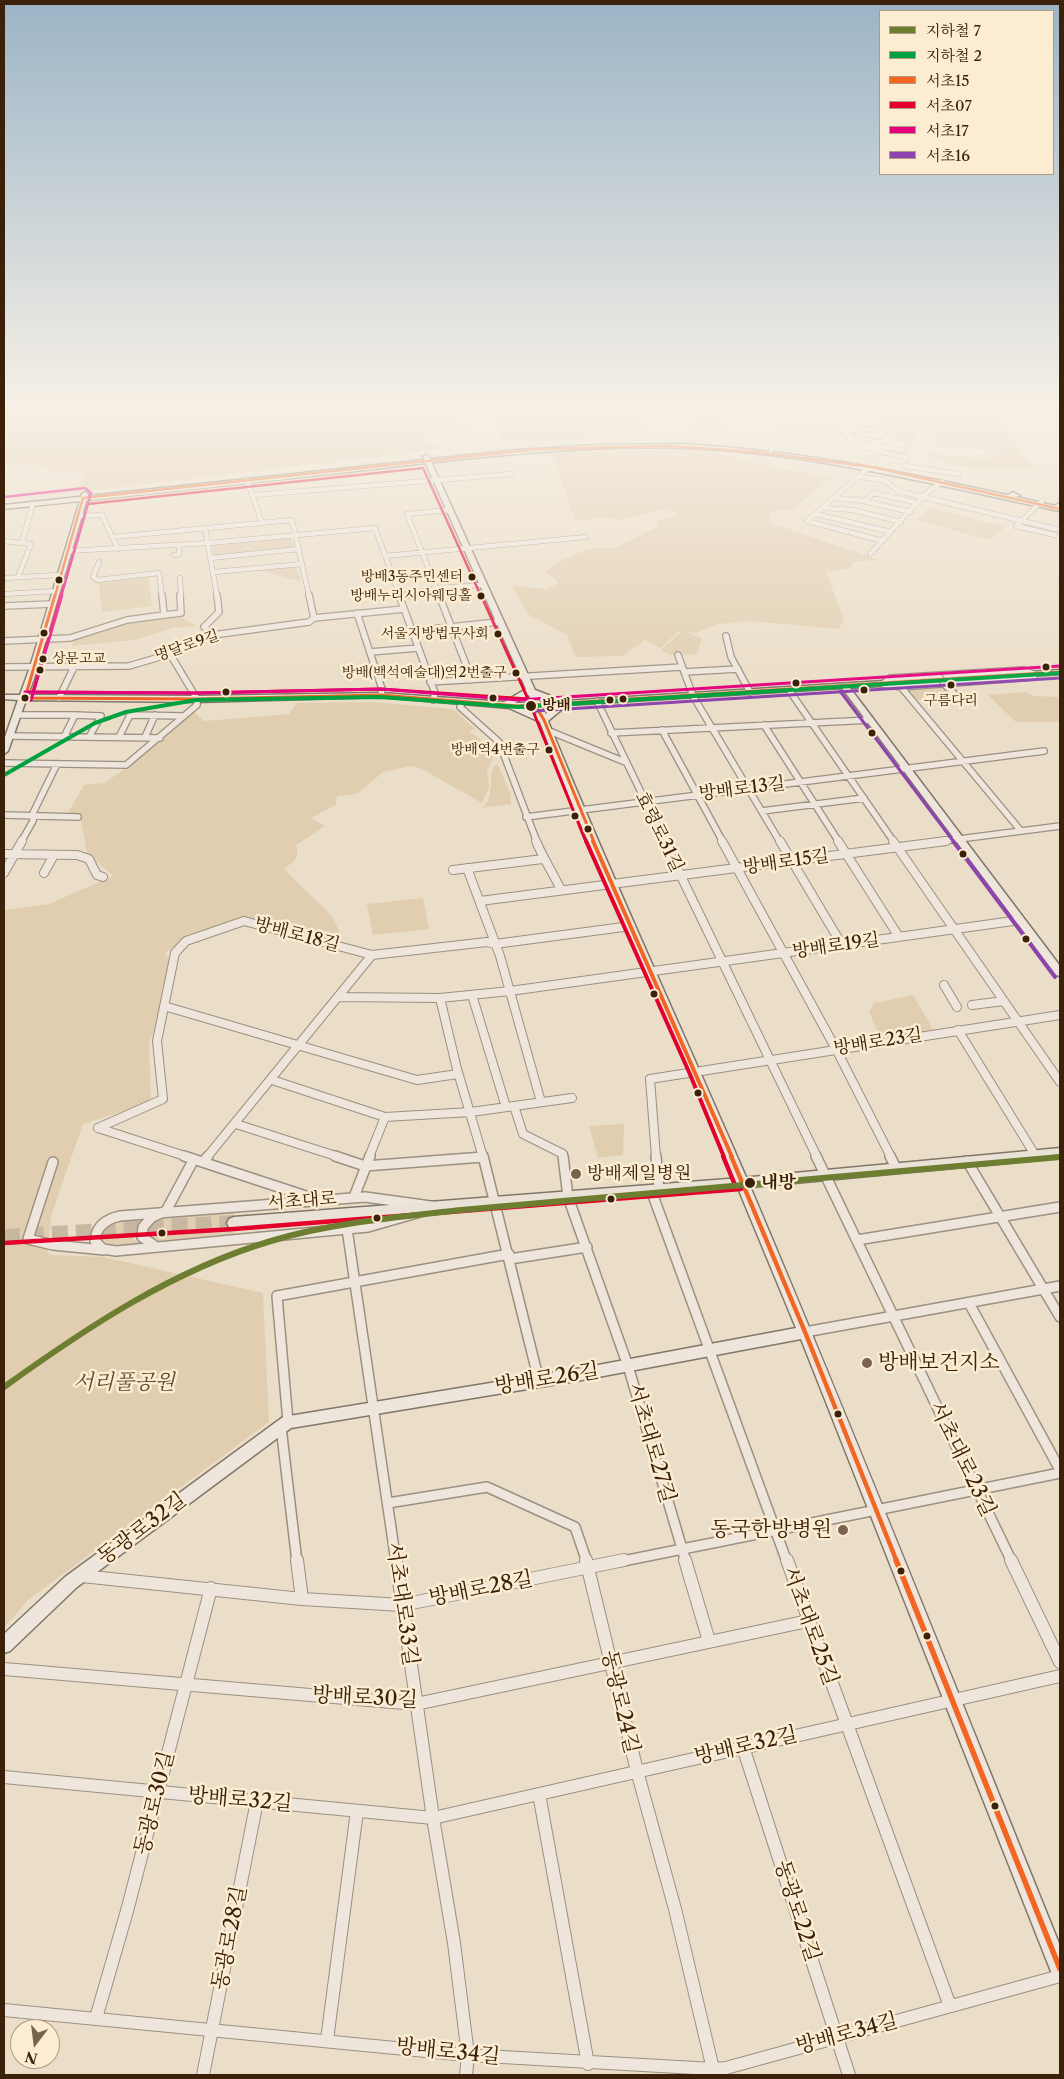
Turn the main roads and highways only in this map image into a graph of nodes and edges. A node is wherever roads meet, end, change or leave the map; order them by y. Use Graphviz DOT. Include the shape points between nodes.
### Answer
graph roads {
  1 [pos="38,500"];
  2 [pos="59,500"];
  3 [pos="83,500"];
  4 [pos="445,500"];
  5 [pos="1033,500"];
  6 [pos="1041,502"];
  7 [pos="4,503"];
  8 [pos="1060,505"];
  9 [pos="4,507"];
  10 [pos="1060,509"];
  11 [pos="1060,672"];
  12 [pos="845,687"];
  13 [pos="529,691"];
  14 [pos="4,697"];
  15 [pos="25,698"];
  16 [pos="565,703"];
  17 [pos="506,705"];
  18 [pos="535,705"];
  19 [pos="545,725"];
  20 [pos="4,751"];
  21 [pos="1060,973"];
  22 [pos="1060,1153"];
  23 [pos="741,1183"];
  24 [pos="234,1223"];
  25 [pos="805,1332"];
  26 [pos="284,1424"];
  27 [pos="4,1645"];
  28 [pos="1060,1969"];
  1 -- 7 [label="main road"];
  2 -- 9 [label="main road"];
  3 -- 15 [label="main road"];
  4 -- 13 [label="main road"];
  5 -- 6 [label="main road"];
  6 -- 8 [label="main road"];
  6 -- 10 [label="main road"];
  8 -- 10 [label="main road" via="1056,506"];
  11 -- 12 [label="main road"];
  12 -- 16 [label="main road"];
  12 -- 21 [label="main road"];
  13 -- 16 [label="main road"];
  13 -- 17 [label="main road"];
  13 -- 18 [label="main road"];
  14 -- 15 [label="main road"];
  15 -- 17 [label="main road" via="381,695"];
  15 -- 20 [label="main road"];
  16 -- 18 [label="main road"];
  16 -- 19 [label="main road"];
  17 -- 18 [label="main road"];
  17 -- 19 [label="main road"];
  18 -- 19 [label="main road"];
  19 -- 23 [label="main road"];
  22 -- 23 [label="main road, 서초대로"];
  23 -- 24 [label="main road, 서초대로"];
  23 -- 25 [label="main road"];
  25 -- 26 [label="main road, 방배로26길" via="628,1366"];
  25 -- 28 [label="main road"];
  26 -- 27 [label="main road, 동광로32길" via="80,1576"];
}
